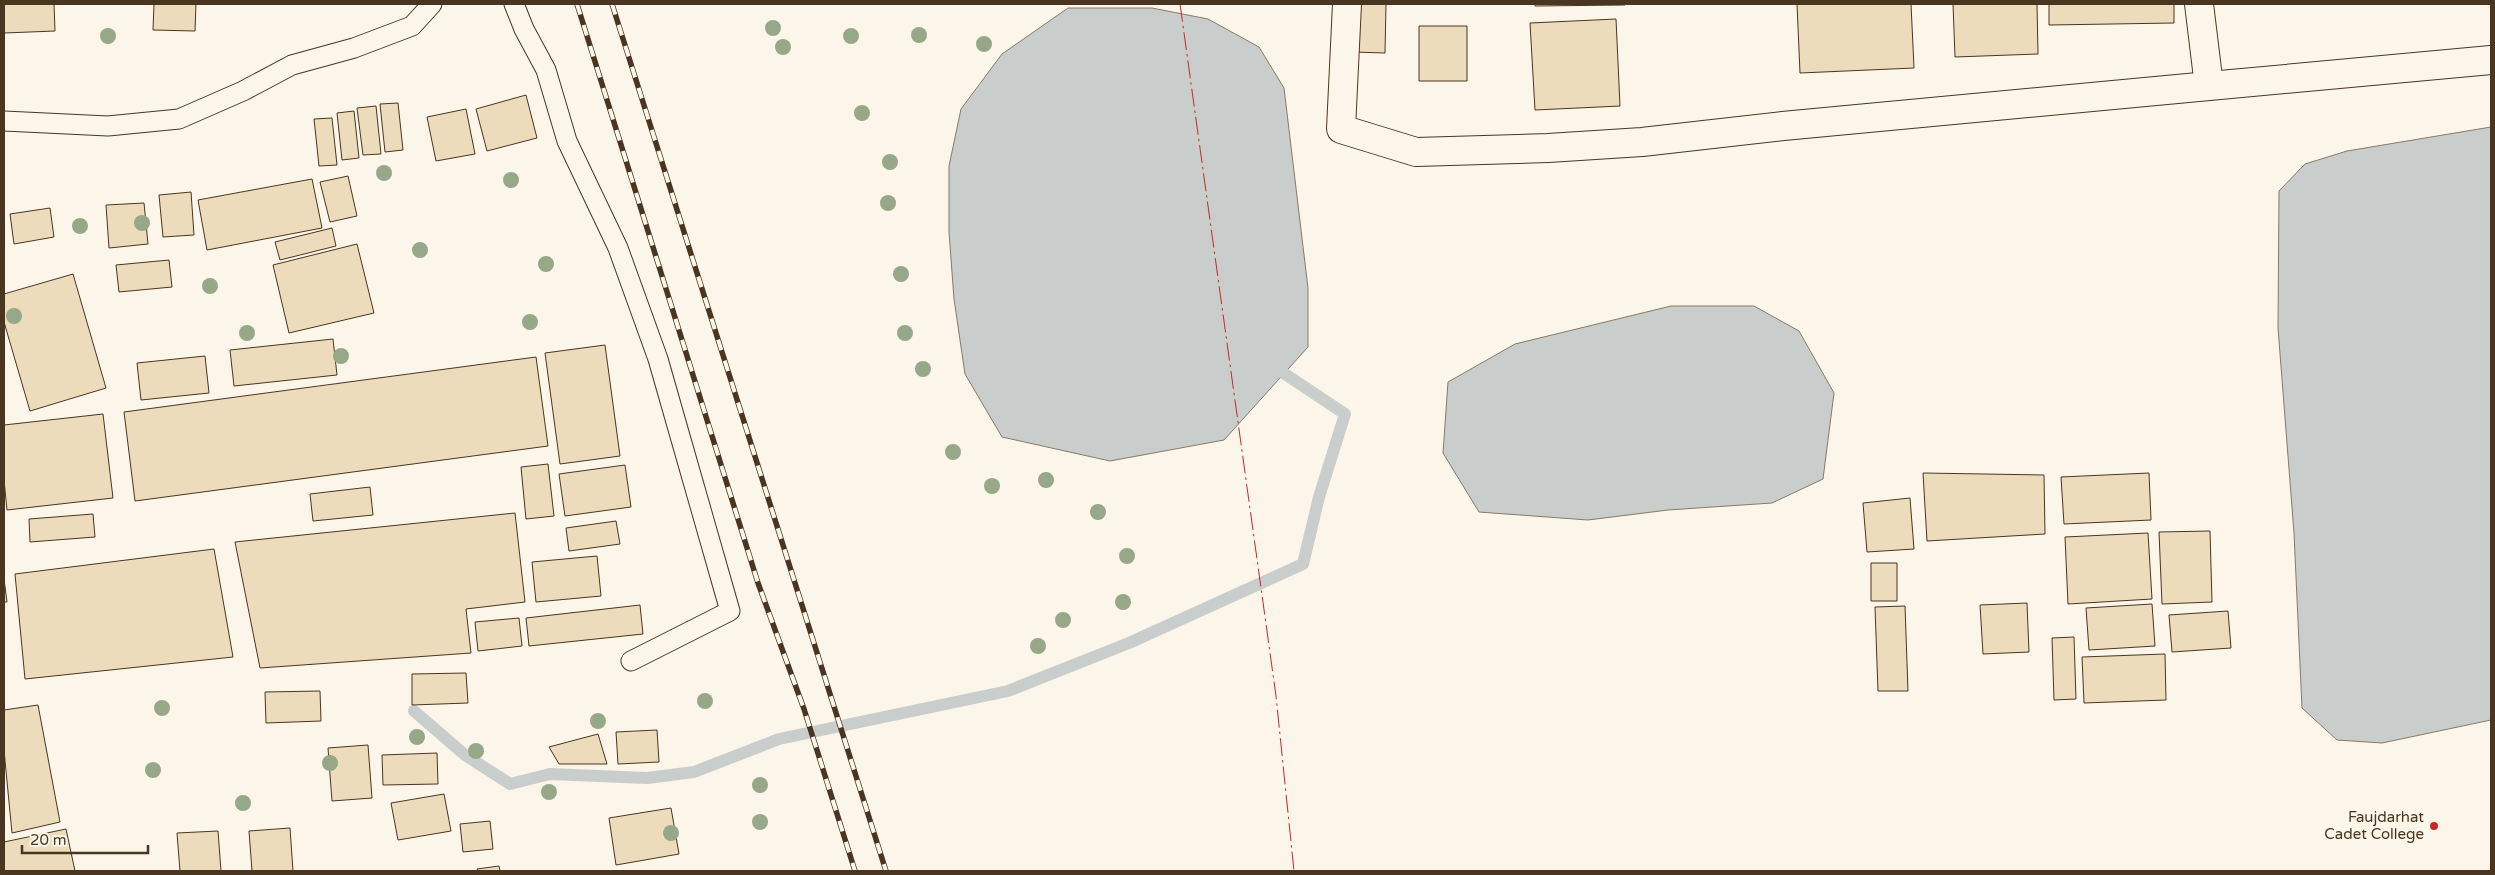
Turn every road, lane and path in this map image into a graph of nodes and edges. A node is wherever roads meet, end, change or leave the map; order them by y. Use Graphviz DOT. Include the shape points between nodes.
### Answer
graph roads {
  1 [pos="432,4"];
  2 [pos="514,4"];
  3 [pos="1347,4"];
  4 [pos="2198,4"];
  5 [pos="2491,60"];
  6 [pos="2209,86"];
  7 [pos="4,121"];
  8 [pos="631,661"];
  1 -- 7 [label="lane" via="412,26 354,48 292,65 244,91 179,119 108,126"];
  2 -- 8 [label="lane" via="546,70 567,140 618,248 658,358 730,611"];
  3 -- 6 [label="street" via="1341,129 1416,152 1642,142"];
  4 -- 6 [label="street"];
  5 -- 6 [label="street"];
}
